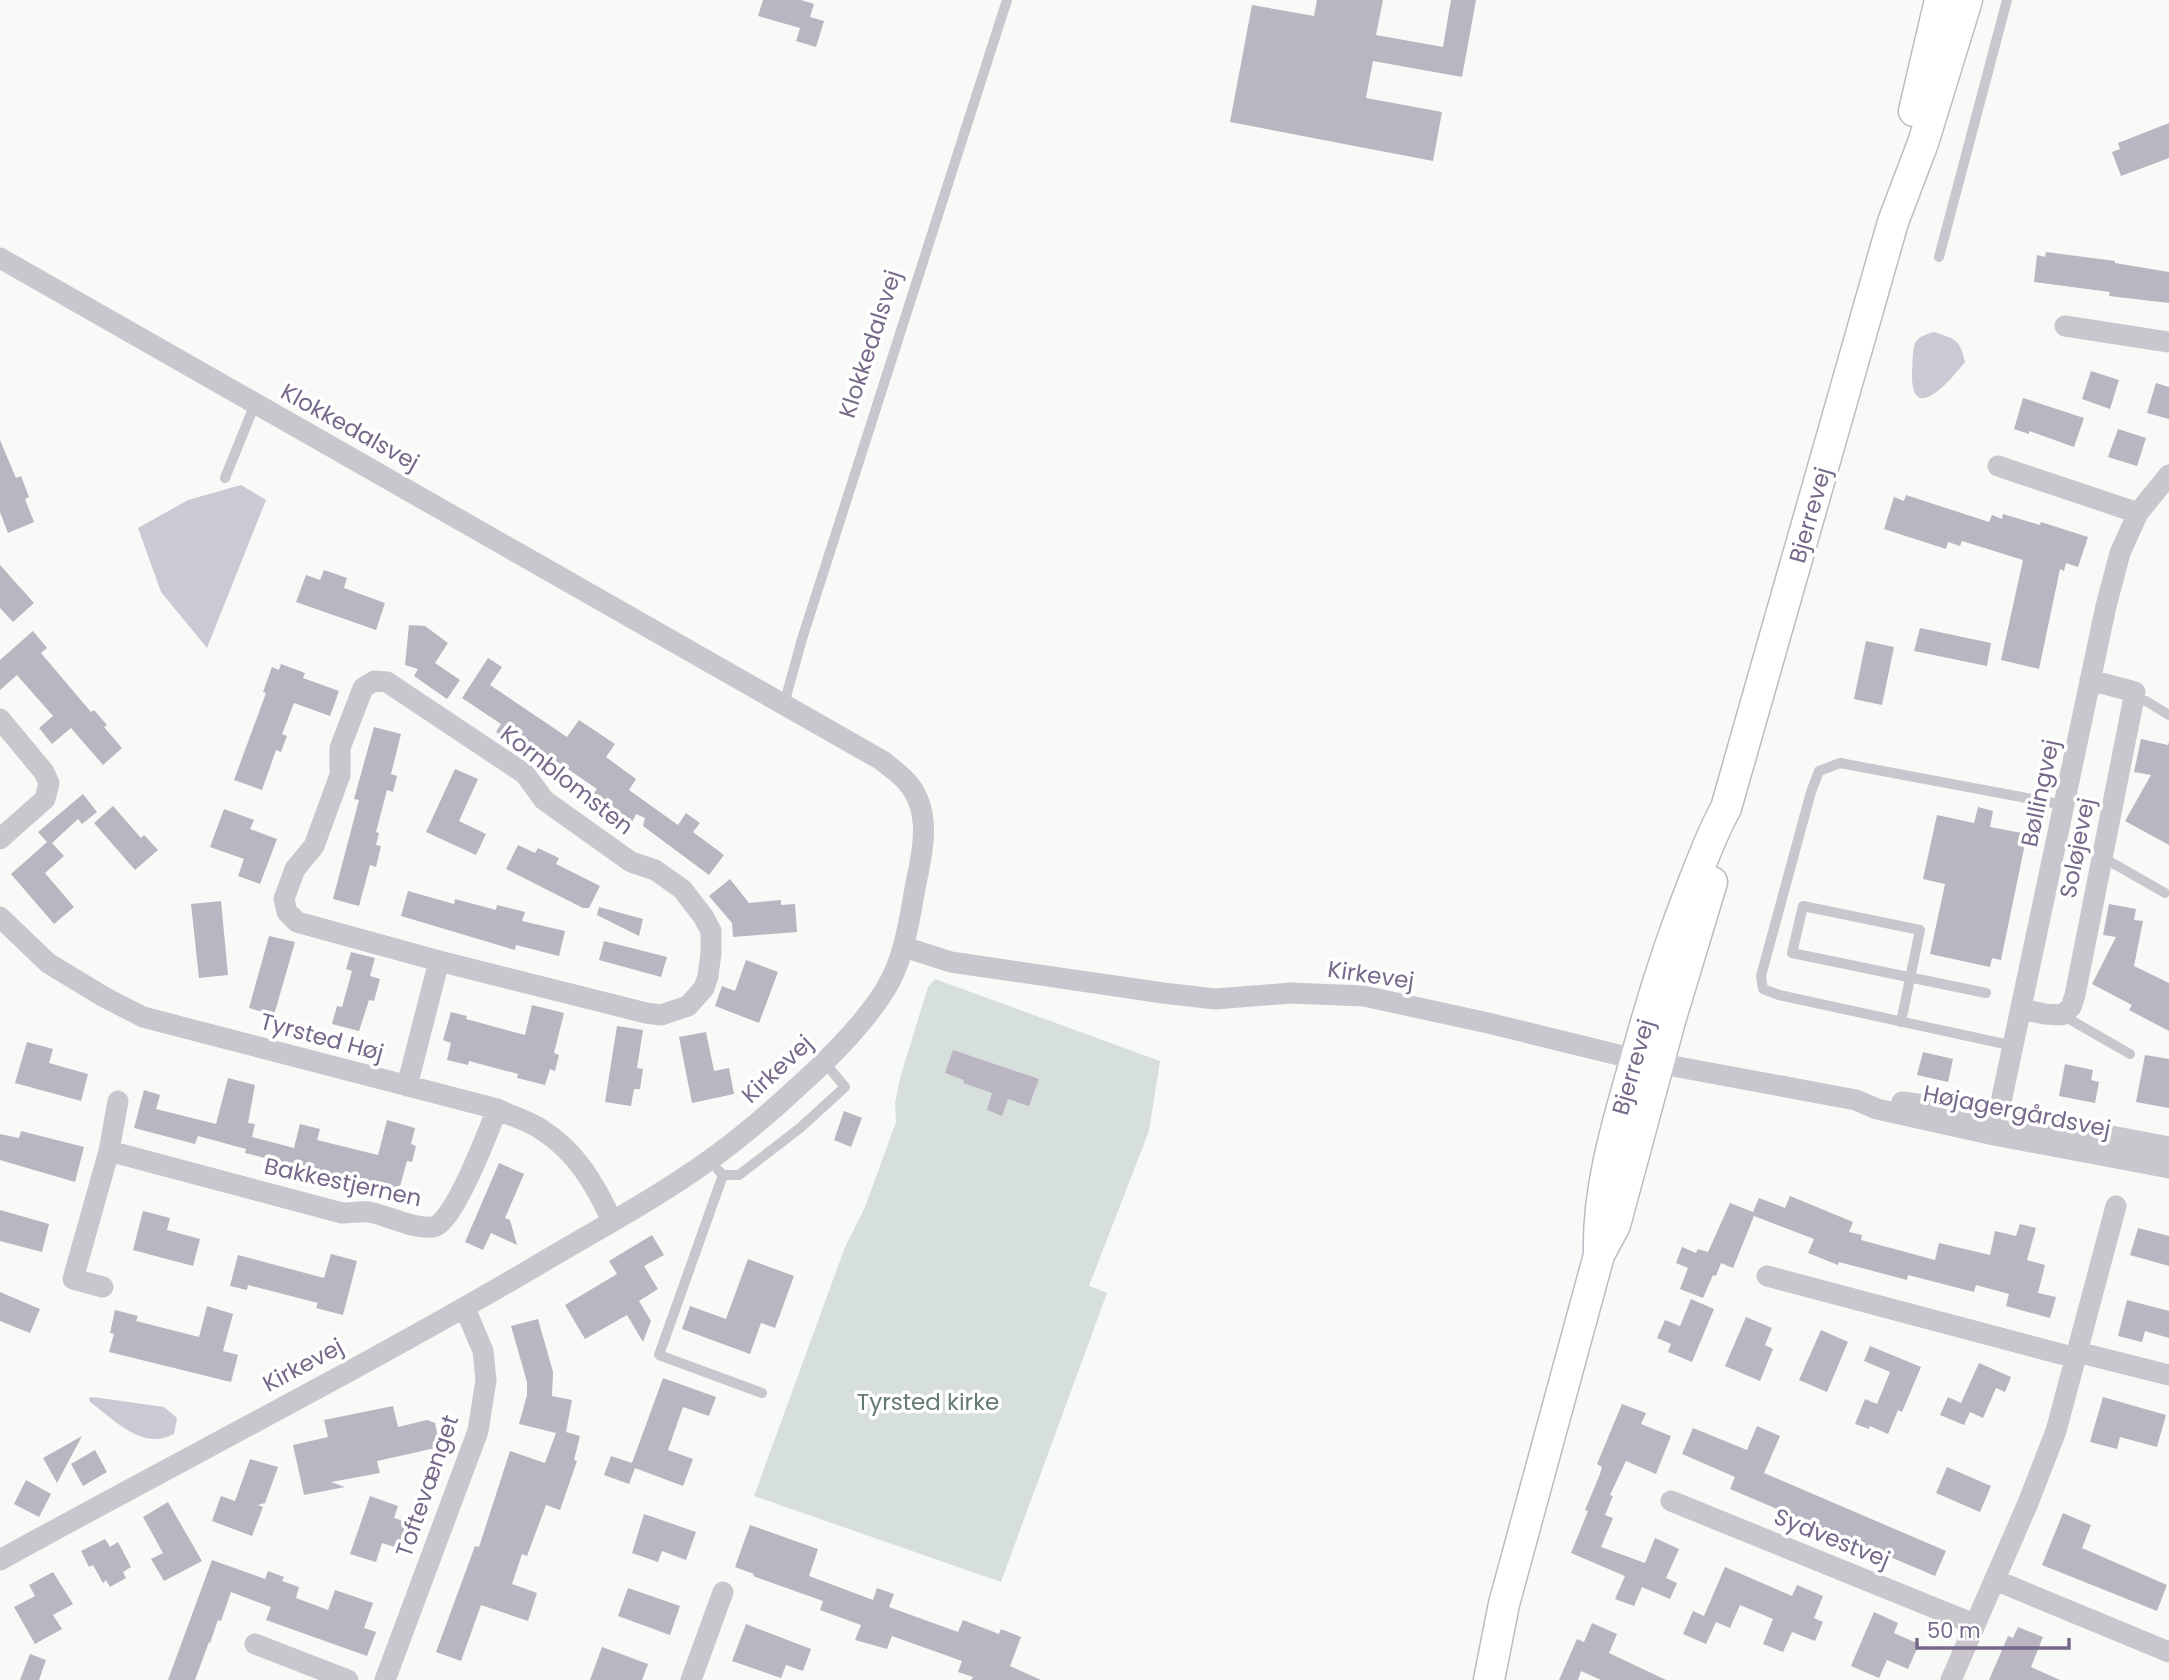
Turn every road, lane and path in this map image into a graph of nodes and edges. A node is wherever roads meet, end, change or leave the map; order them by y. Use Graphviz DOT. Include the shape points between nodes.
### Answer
graph roads {
  1 [pos="1007,0"];
  2 [pos="1940,0"];
  3 [pos="1967,0"];
  4 [pos="2007,0"];
  5 [pos="1893,222"];
  6 [pos="1939,257"];
  7 [pos="0,258"];
  8 [pos="2065,326"];
  9 [pos="2169,342"];
  10 [pos="255,404"];
  11 [pos="1998,466"];
  12 [pos="225,478"];
  13 [pos="2167,482"];
  14 [pos="2138,513"];
  15 [pos="2090,680"];
  16 [pos="2133,698"];
  17 [pos="784,704"];
  18 [pos="2169,715"];
  19 [pos="0,719"];
  20 [pos="2064,805"];
  21 [pos="0,839"];
  22 [pos="2102,857"];
  23 [pos="2165,893"];
  24 [pos="0,917"];
  25 [pos="904,947"];
  26 [pos="439,961"];
  27 [pos="1910,977"];
  28 [pos="1986,993"];
  29 [pos="2021,1009"];
  30 [pos="2062,1015"];
  31 [pos="1901,1021"];
  32 [pos="2014,1046"];
  33 [pos="2130,1054"];
  34 [pos="1647,1061"];
  35 [pos="825,1063"];
  36 [pos="407,1086"];
  37 [pos="118,1101"];
  38 [pos="497,1110"];
  39 [pos="1996,1125"];
  40 [pos="2169,1147"];
  41 [pos="109,1151"];
  42 [pos="716,1168"];
  43 [pos="2169,1168"];
  44 [pos="2116,1206"];
  45 [pos="612,1221"];
  46 [pos="1767,1276"];
  47 [pos="103,1287"];
  48 [pos="465,1308"];
  49 [pos="2076,1355"];
  50 [pos="2169,1375"];
  51 [pos="762,1393"];
  52 [pos="1671,1501"];
  53 [pos="0,1560"];
  54 [pos="1995,1580"];
  55 [pos="723,1592"];
  56 [pos="1974,1624"];
  57 [pos="255,1644"];
  58 [pos="2169,1652"];
  59 [pos="695,1679"];
  60 [pos="348,1680"];
  61 [pos="385,1680"];
  62 [pos="1489,1680"];
  63 [pos="1951,1680"];
  1 -- 17 [label="lane, Klokkedalsvej"];
  2 -- 5 [label="street, Bjerrevej" via="1906,142"];
  3 -- 5 [label="street, Bjerrevej"];
  4 -- 6 [label="lane"];
  5 -- 34 [label="street, Bjerrevej" via="1726,808 1675,928"];
  7 -- 10 [label="street, Klokkedalsvej"];
  8 -- 9 [label="street"];
  10 -- 12 [label="lane, Klokkedalsvej"];
  10 -- 17 [label="street, Klokkedalsvej"];
  11 -- 14 [label="street"];
  13 -- 14 [label="street, Bøllingvej"];
  14 -- 15 [label="street, Bøllingvej" via="2120,553"];
  15 -- 16 [label="street" via="2135,692"];
  15 -- 20 [label="street, Bøllingvej"];
  16 -- 18 [label="lane"];
  16 -- 22 [label="street, Soløjevej"];
  17 -- 25 [label="street, Klokkedalsvej" via="883,761 909,784 920,805 922,856"];
  19 -- 21 [label="street" via="49,783 45,799"];
  20 -- 29 [label="street, Bøllingvej"];
  20 -- 31 [label="lane" via="1840,763 1819,771 1761,976 1763,989"];
  22 -- 23 [label="lane"];
  22 -- 30 [label="street, Soløjevej" via="2075,995"];
  24 -- 36 [label="street, Tyrsted Høj" via="48,963 143,1017"];
  25 -- 34 [label="street, Kirkevej" via="951,962 1214,999 1291,993 1364,996"];
  25 -- 35 [label="street, Kirkevej" via="883,992"];
  26 -- 26 [label="street, Kornblomsten" via="297,922 285,907 295,869 314,846 340,775 340,748 360,693 374,681 387,682 525,774 544,800 631,862 664,875 703,916 712,941 704,989 688,1006 661,1015"];
  26 -- 36 [label="street"];
  27 -- 27 [label="lane" via="1792,953 1803,906 1920,930"];
  27 -- 28 [label="lane"];
  27 -- 31 [label="lane"];
  29 -- 30 [label="street"];
  29 -- 32 [label="street, Bøllingvej"];
  30 -- 33 [label="lane"];
  31 -- 32 [label="lane"];
  32 -- 39 [label="street, Bøllingvej"];
  34 -- 39 [label="street, Højagergårdsvej" via="1856,1100 1880,1099"];
  34 -- 62 [label="street, Bjerrevej" via="1615,1225 1600,1255 1504,1604"];
  35 -- 42 [label="street, Kirkevej"];
  35 -- 42 [label="lane" via="845,1087 739,1175"];
  36 -- 38 [label="street, Tyrsted Høj"];
  37 -- 41 [label="street"];
  38 -- 41 [label="street, Bakkestjernen" via="452,1211 434,1227 368,1212 342,1213"];
  38 -- 45 [label="street, Tyrsted Høj" via="543,1130 572,1155 596,1186"];
  39 -- 40 [label="street, Højagergårdsvej"];
  39 -- 43 [label="street, Højagergårdsvej"];
  41 -- 47 [label="street" via="73,1279"];
  42 -- 45 [label="street, Kirkevej"];
  42 -- 51 [label="lane" via="659,1355"];
  44 -- 49 [label="street"];
  45 -- 48 [label="street, Kirkevej"];
  46 -- 49 [label="street"];
  48 -- 53 [label="street, Kirkevej"];
  48 -- 61 [label="street, Toftevænget" via="483,1352 486,1380 478,1431"];
  49 -- 50 [label="street"];
  49 -- 54 [label="street" via="2056,1432"];
  52 -- 56 [label="street, Sydvestvej"];
  54 -- 56 [label="street"];
  54 -- 58 [label="street"];
  55 -- 59 [label="street"];
  56 -- 63 [label="street"];
  57 -- 60 [label="street"];
}
